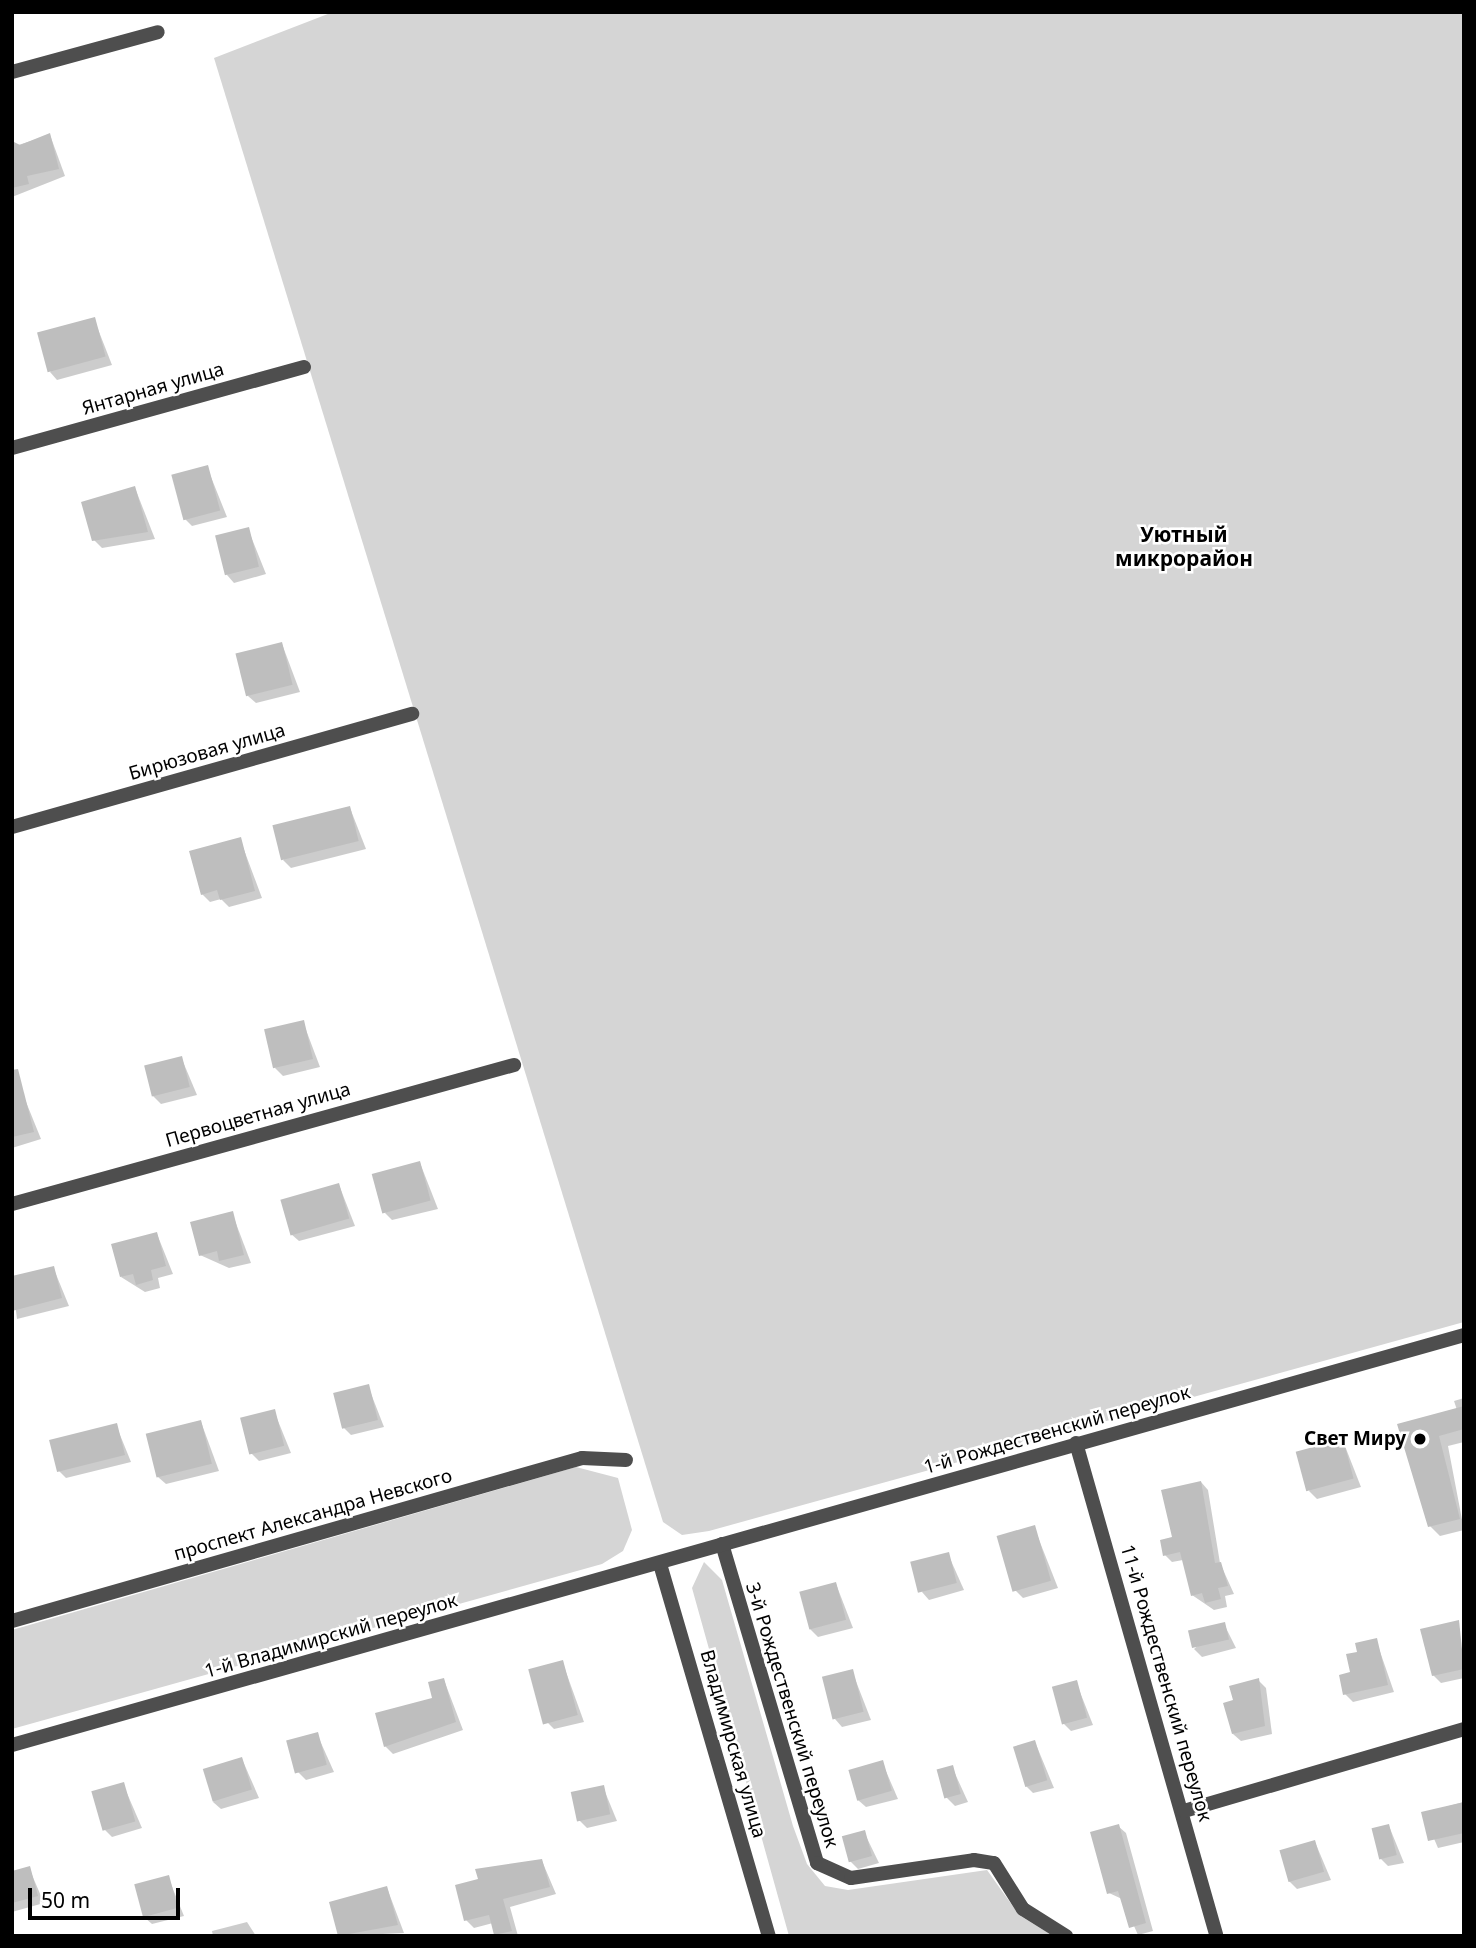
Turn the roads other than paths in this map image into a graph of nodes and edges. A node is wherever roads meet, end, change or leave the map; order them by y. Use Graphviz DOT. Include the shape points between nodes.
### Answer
graph roads {
  1 [pos="158,32"];
  2 [pos="12,72"];
  3 [pos="304,367"];
  4 [pos="12,448"];
  5 [pos="412,714"];
  6 [pos="12,827"];
  7 [pos="514,1065"];
  8 [pos="12,1204"];
  9 [pos="1464,1335"];
  10 [pos="1076,1443"];
  11 [pos="626,1460"];
  12 [pos="722,1544"];
  13 [pos="660,1564"];
  14 [pos="12,1621"];
  15 [pos="1464,1729"];
  16 [pos="12,1745"];
  17 [pos="1184,1811"];
  18 [pos="1214,1935"];
  19 [pos="769,1936"];
  20 [pos="1066,1936"];
  1 -- 2 [label="street"];
  3 -- 4 [label="street, Янтарная улица"];
  5 -- 6 [label="street, Бирюзовая улица"];
  7 -- 8 [label="street, Первоцветная улица"];
  9 -- 10 [label="street, 1-й Рождественский переулок"];
  10 -- 12 [label="street, 1-й Рождественский переулок"];
  10 -- 17 [label="street, 11-й Рождественский переулок"];
  11 -- 14 [label="street, проспект Александра Невского" via="582,1458"];
  12 -- 13 [label="street, 1-й Рождественский переулок"];
  12 -- 20 [label="street, 3-й Рождественский переулок" via="817,1863 852,1878 974,1860 994,1863 1023,1909"];
  13 -- 16 [label="street, 1-й Владимирский переулок"];
  13 -- 19 [label="street, Владимирская улица"];
  15 -- 17 [label="street"];
  17 -- 18 [label="street, 11-й Рождественский переулок"];
}
